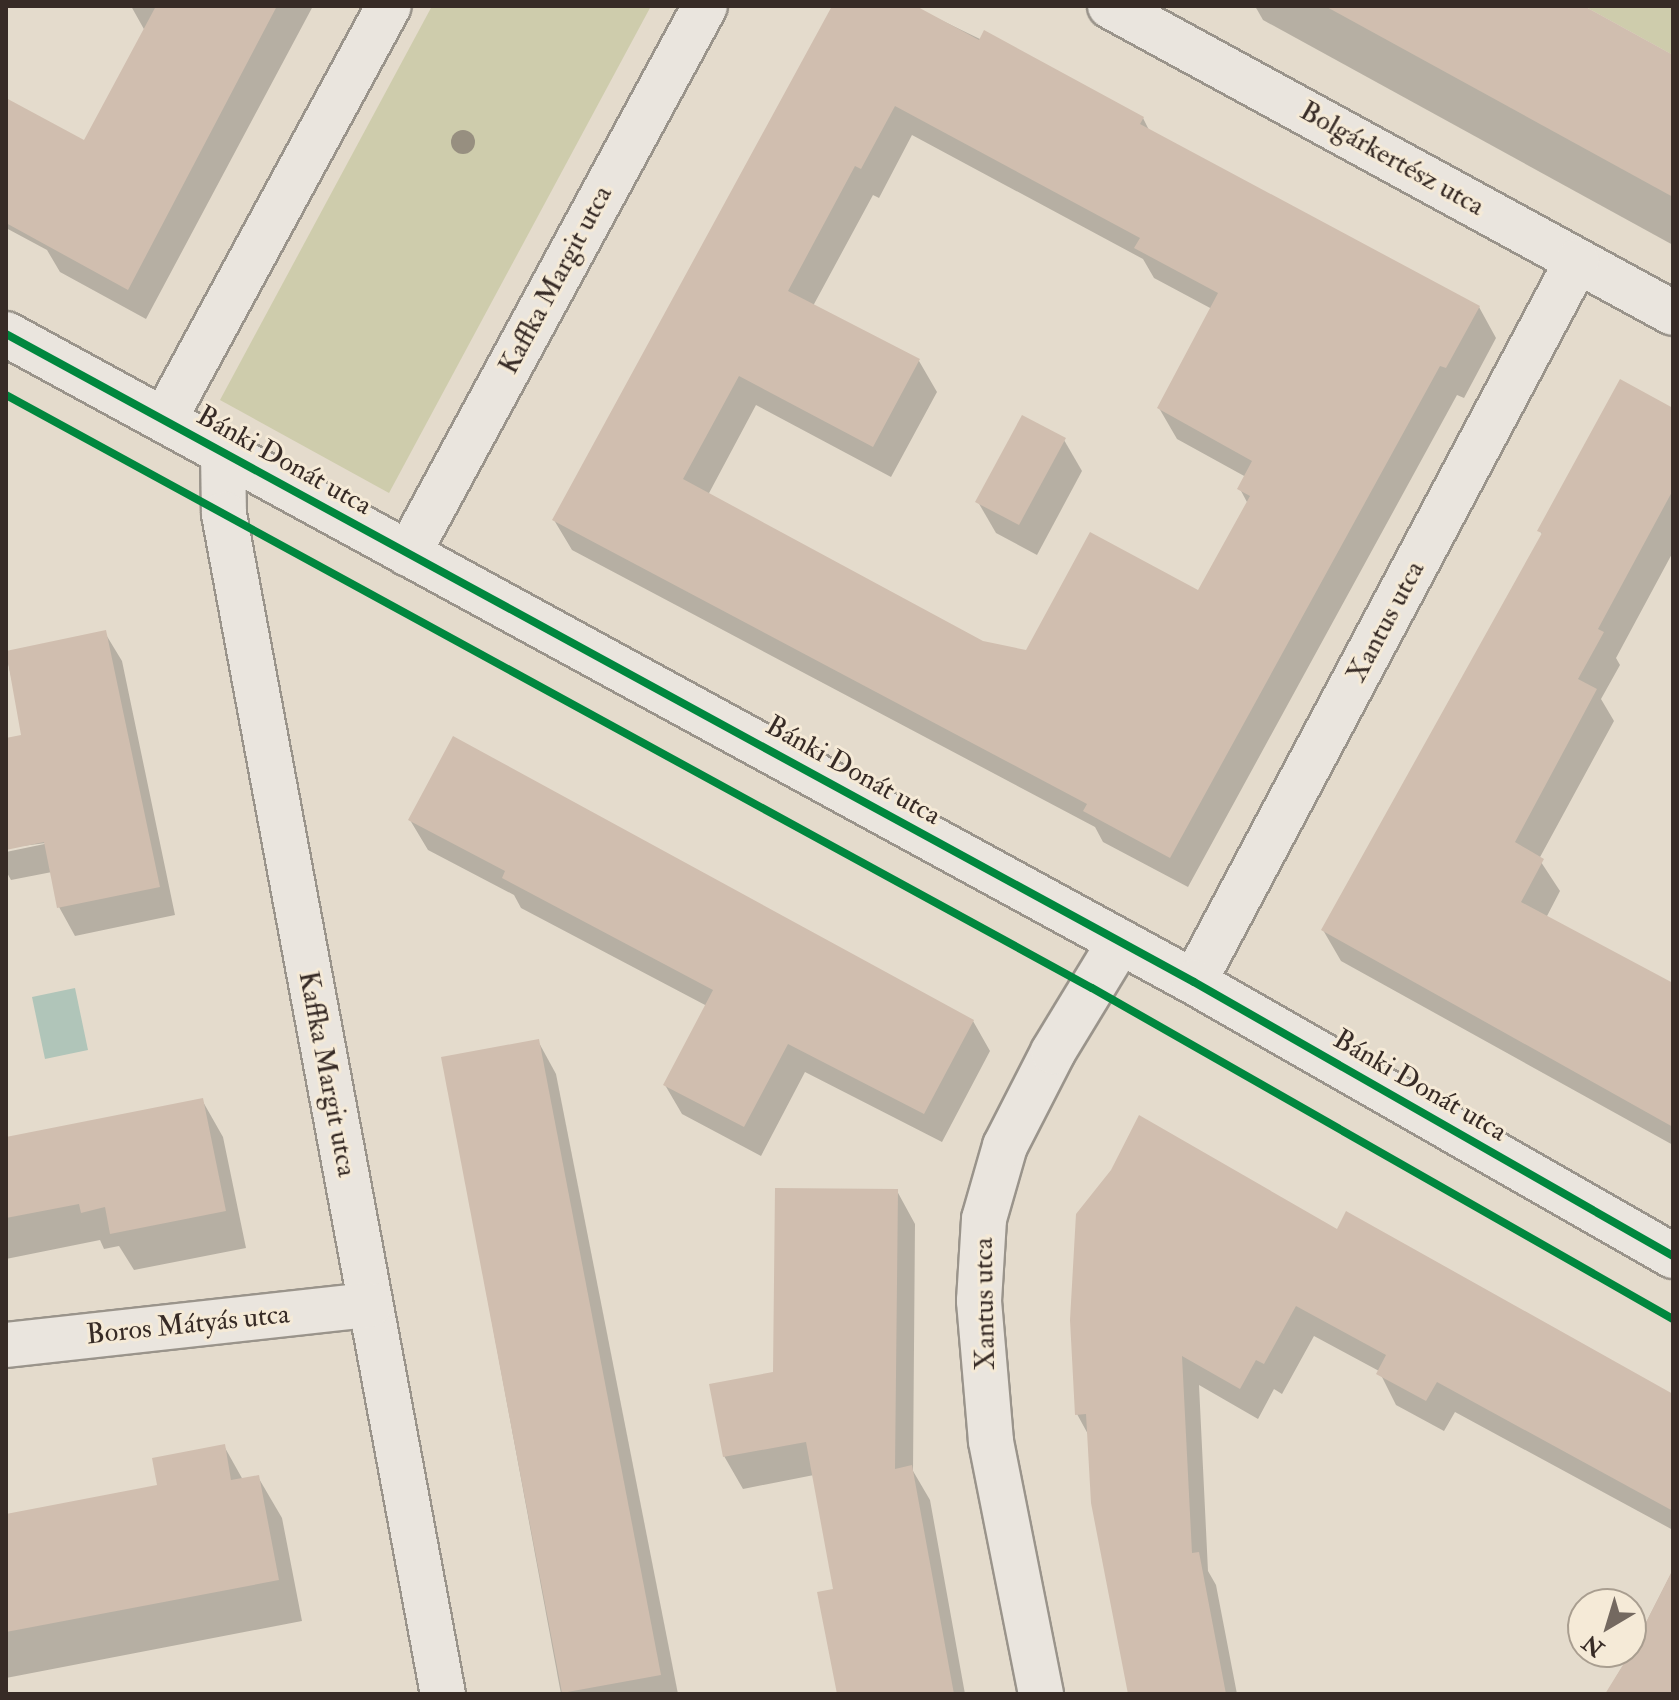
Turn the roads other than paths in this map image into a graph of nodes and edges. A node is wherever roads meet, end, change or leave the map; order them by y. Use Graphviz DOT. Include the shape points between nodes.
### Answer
graph roads {
  1 [pos="389,6"];
  2 [pos="705,6"];
  3 [pos="1110,6"];
  4 [pos="1577,261"];
  5 [pos="1673,313"];
  6 [pos="6,334"];
  7 [pos="164,420"];
  8 [pos="223,452"];
  9 [pos="408,554"];
  10 [pos="1120,942"];
  11 [pos="1194,982"];
  12 [pos="1673,1256"];
  13 [pos="370,1305"];
  14 [pos="6,1345"];
  15 [pos="443,1694"];
  16 [pos="1041,1694"];
  1 -- 7 [label="street"];
  2 -- 9 [label="street, Kaffka Margit utca"];
  3 -- 4 [label="street, Bolgárkertész utca"];
  4 -- 5 [label="street, Bolgárkertész utca"];
  4 -- 11 [label="street, Xantus utca"];
  6 -- 7 [label="street, Bánki Donát utca"];
  7 -- 8 [label="street, Bánki Donát utca"];
  8 -- 9 [label="street, Bánki Donát utca"];
  8 -- 13 [label="street, Kaffka Margit utca" via="224,514"];
  9 -- 10 [label="street, Bánki Donát utca"];
  10 -- 11 [label="street, Bánki Donát utca"];
  10 -- 16 [label="street, Xantus utca" via="1053,1052 1005,1146 984,1219 979,1301 991,1441"];
  11 -- 12 [label="street, Bánki Donát utca"];
  13 -- 14 [label="street, Boros Mátyás utca"];
  13 -- 15 [label="street, Kaffka Margit utca"];
}
